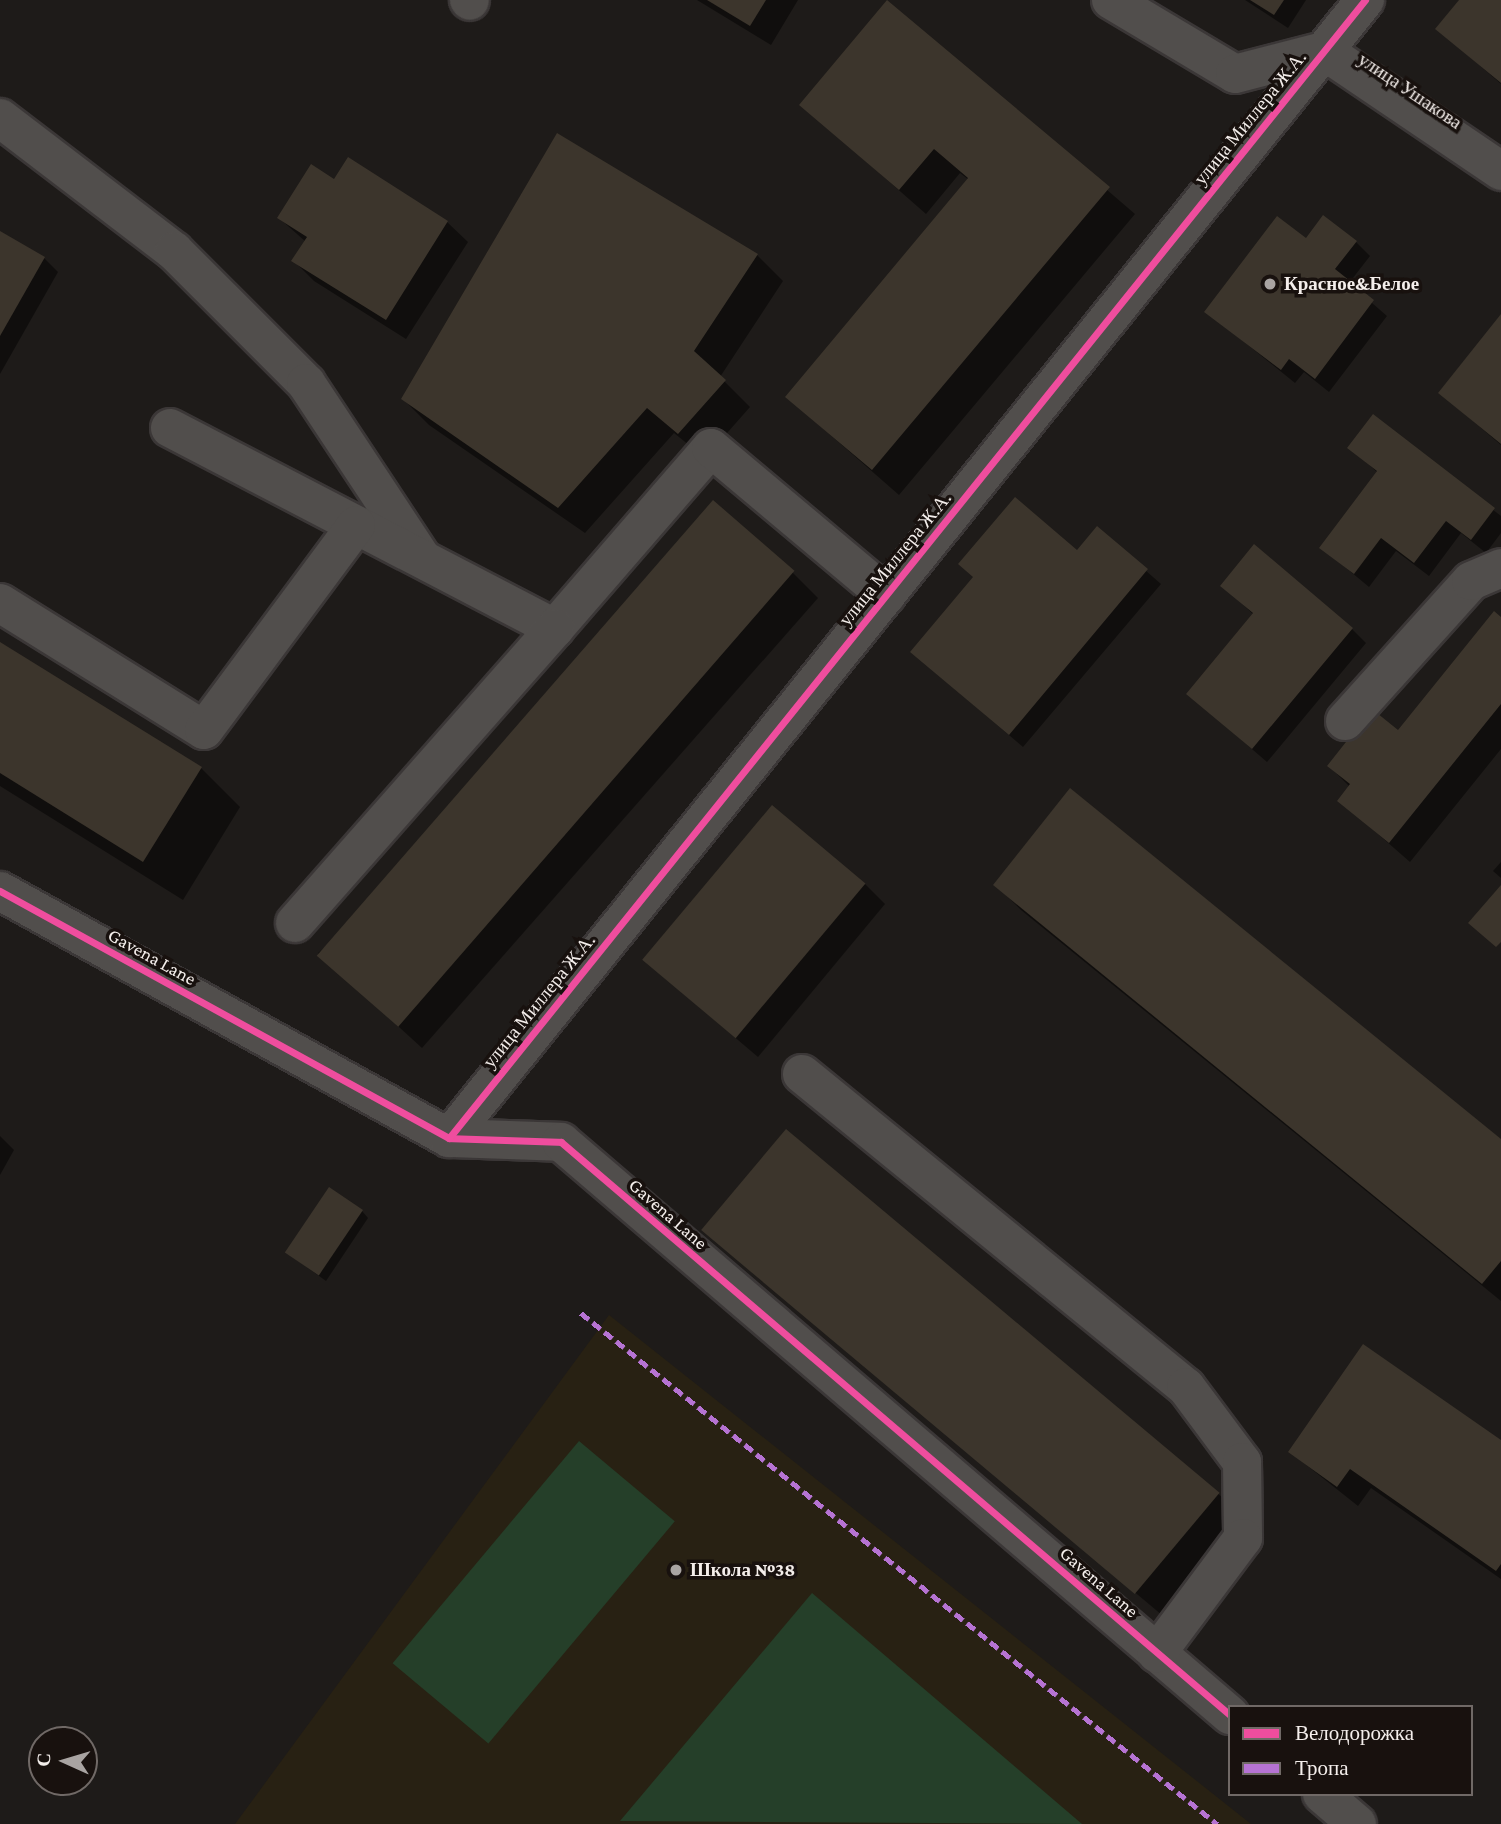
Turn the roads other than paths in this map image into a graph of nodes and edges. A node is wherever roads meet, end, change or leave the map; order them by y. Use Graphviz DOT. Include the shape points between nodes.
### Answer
graph roads {
  1 [pos="1111,0"];
  2 [pos="1365,0"];
  3 [pos="1324,51"];
  4 [pos="0,118"];
  5 [pos="1501,172"];
  6 [pos="170,428"];
  7 [pos="356,525"];
  8 [pos="424,560"];
  9 [pos="1501,568"];
  10 [pos="886,595"];
  11 [pos="0,603"];
  12 [pos="555,628"];
  13 [pos="1345,721"];
  14 [pos="0,891"];
  15 [pos="295,923"];
  16 [pos="802,1074"];
  17 [pos="449,1138"];
  18 [pos="1157,1653"];
  19 [pos="1228,1713"];
  20 [pos="1324,1796"];
  21 [pos="1357,1824"];
  1 -- 3 [label="street" via="1235,74"];
  2 -- 3 [label="street, улица Миллера Ж.А."];
  3 -- 5 [label="street, улица Ушакова"];
  3 -- 10 [label="street, улица Миллера Ж.А."];
  4 -- 8 [label="street" via="174,251 306,383"];
  6 -- 7 [label="street"];
  7 -- 8 [label="street"];
  7 -- 11 [label="street" via="204,730"];
  8 -- 12 [label="street"];
  9 -- 13 [label="street" via="1471,581"];
  10 -- 12 [label="street" via="711,448"];
  10 -- 17 [label="street, улица Миллера Ж.А."];
  12 -- 15 [label="street"];
  14 -- 17 [label="street, Gavena Lane"];
  16 -- 18 [label="street" via="1186,1387 1242,1462 1243,1538"];
  17 -- 18 [label="street, Gavena Lane" via="561,1142"];
  18 -- 19 [label="street, Gavena Lane"];
  20 -- 21 [label="street"];
}
